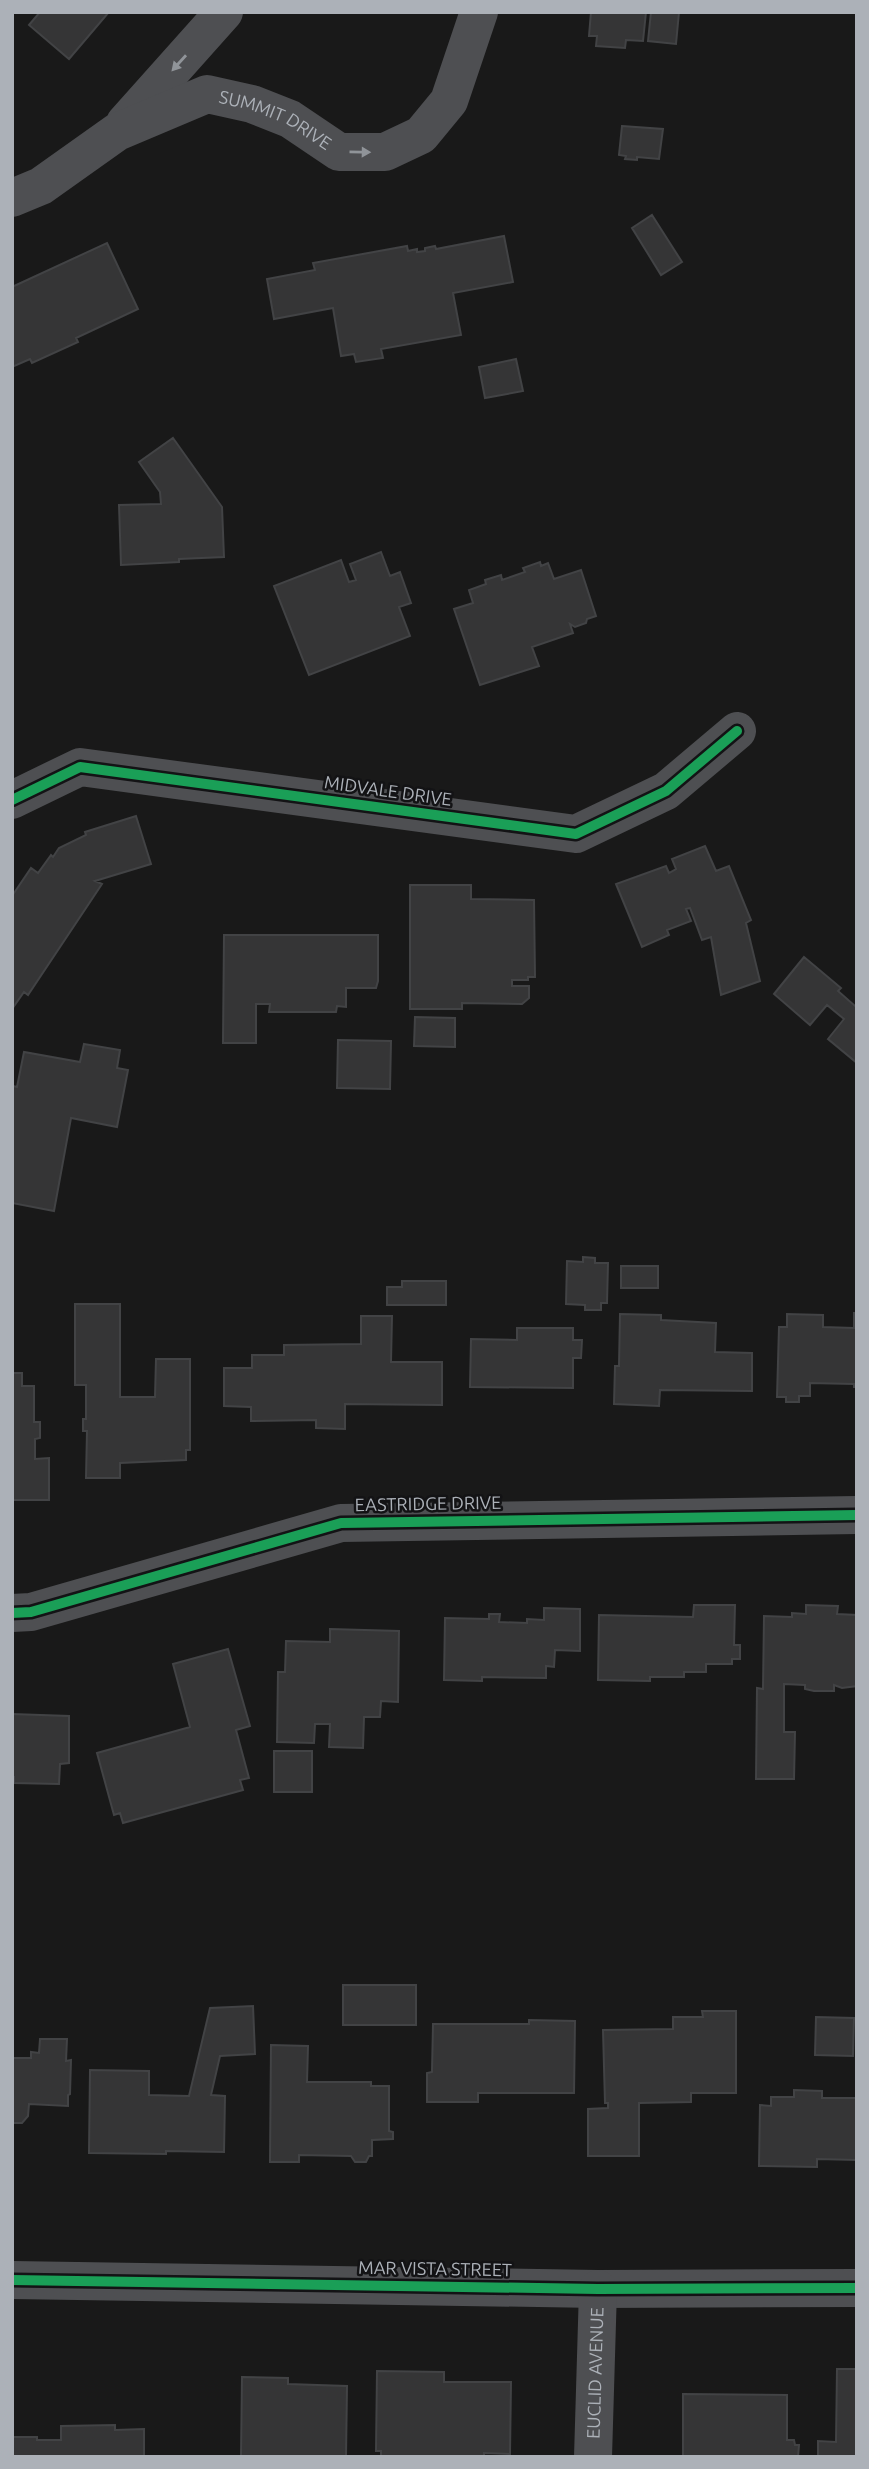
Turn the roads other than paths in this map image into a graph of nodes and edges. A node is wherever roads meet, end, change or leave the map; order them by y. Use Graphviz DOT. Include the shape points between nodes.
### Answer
graph roads {
  1 [pos="224,12"];
  2 [pos="479,12"];
  3 [pos="117,132"];
  4 [pos="12,198"];
  5 [pos="737,731"];
  6 [pos="12,800"];
  7 [pos="857,1516"];
  8 [pos="12,1613"];
  9 [pos="12,2280"];
  10 [pos="857,2288"];
  11 [pos="598,2289"];
  12 [pos="593,2457"];
  1 -- 3 [label="street, SUMMIT DRIVE, one-way"];
  3 -- 2 [label="street, SUMMIT DRIVE, one-way" via="207,94 252,104 290,120 339,152 385,152 421,135 449,101"];
  3 -- 4 [label="street, SUMMIT DRIVE" via="41,186"];
  5 -- 6 [label="street, MIDVALE DRIVE" via="666,791 576,834 80,767"];
  7 -- 8 [label="street, EASTRIDGE DRIVE" via="341,1523 31,1612"];
  9 -- 11 [label="street, MAR VISTA STREET"];
  10 -- 11 [label="street, MAR VISTA STREET"];
  11 -- 12 [label="street, EUCLID AVENUE"];
}
